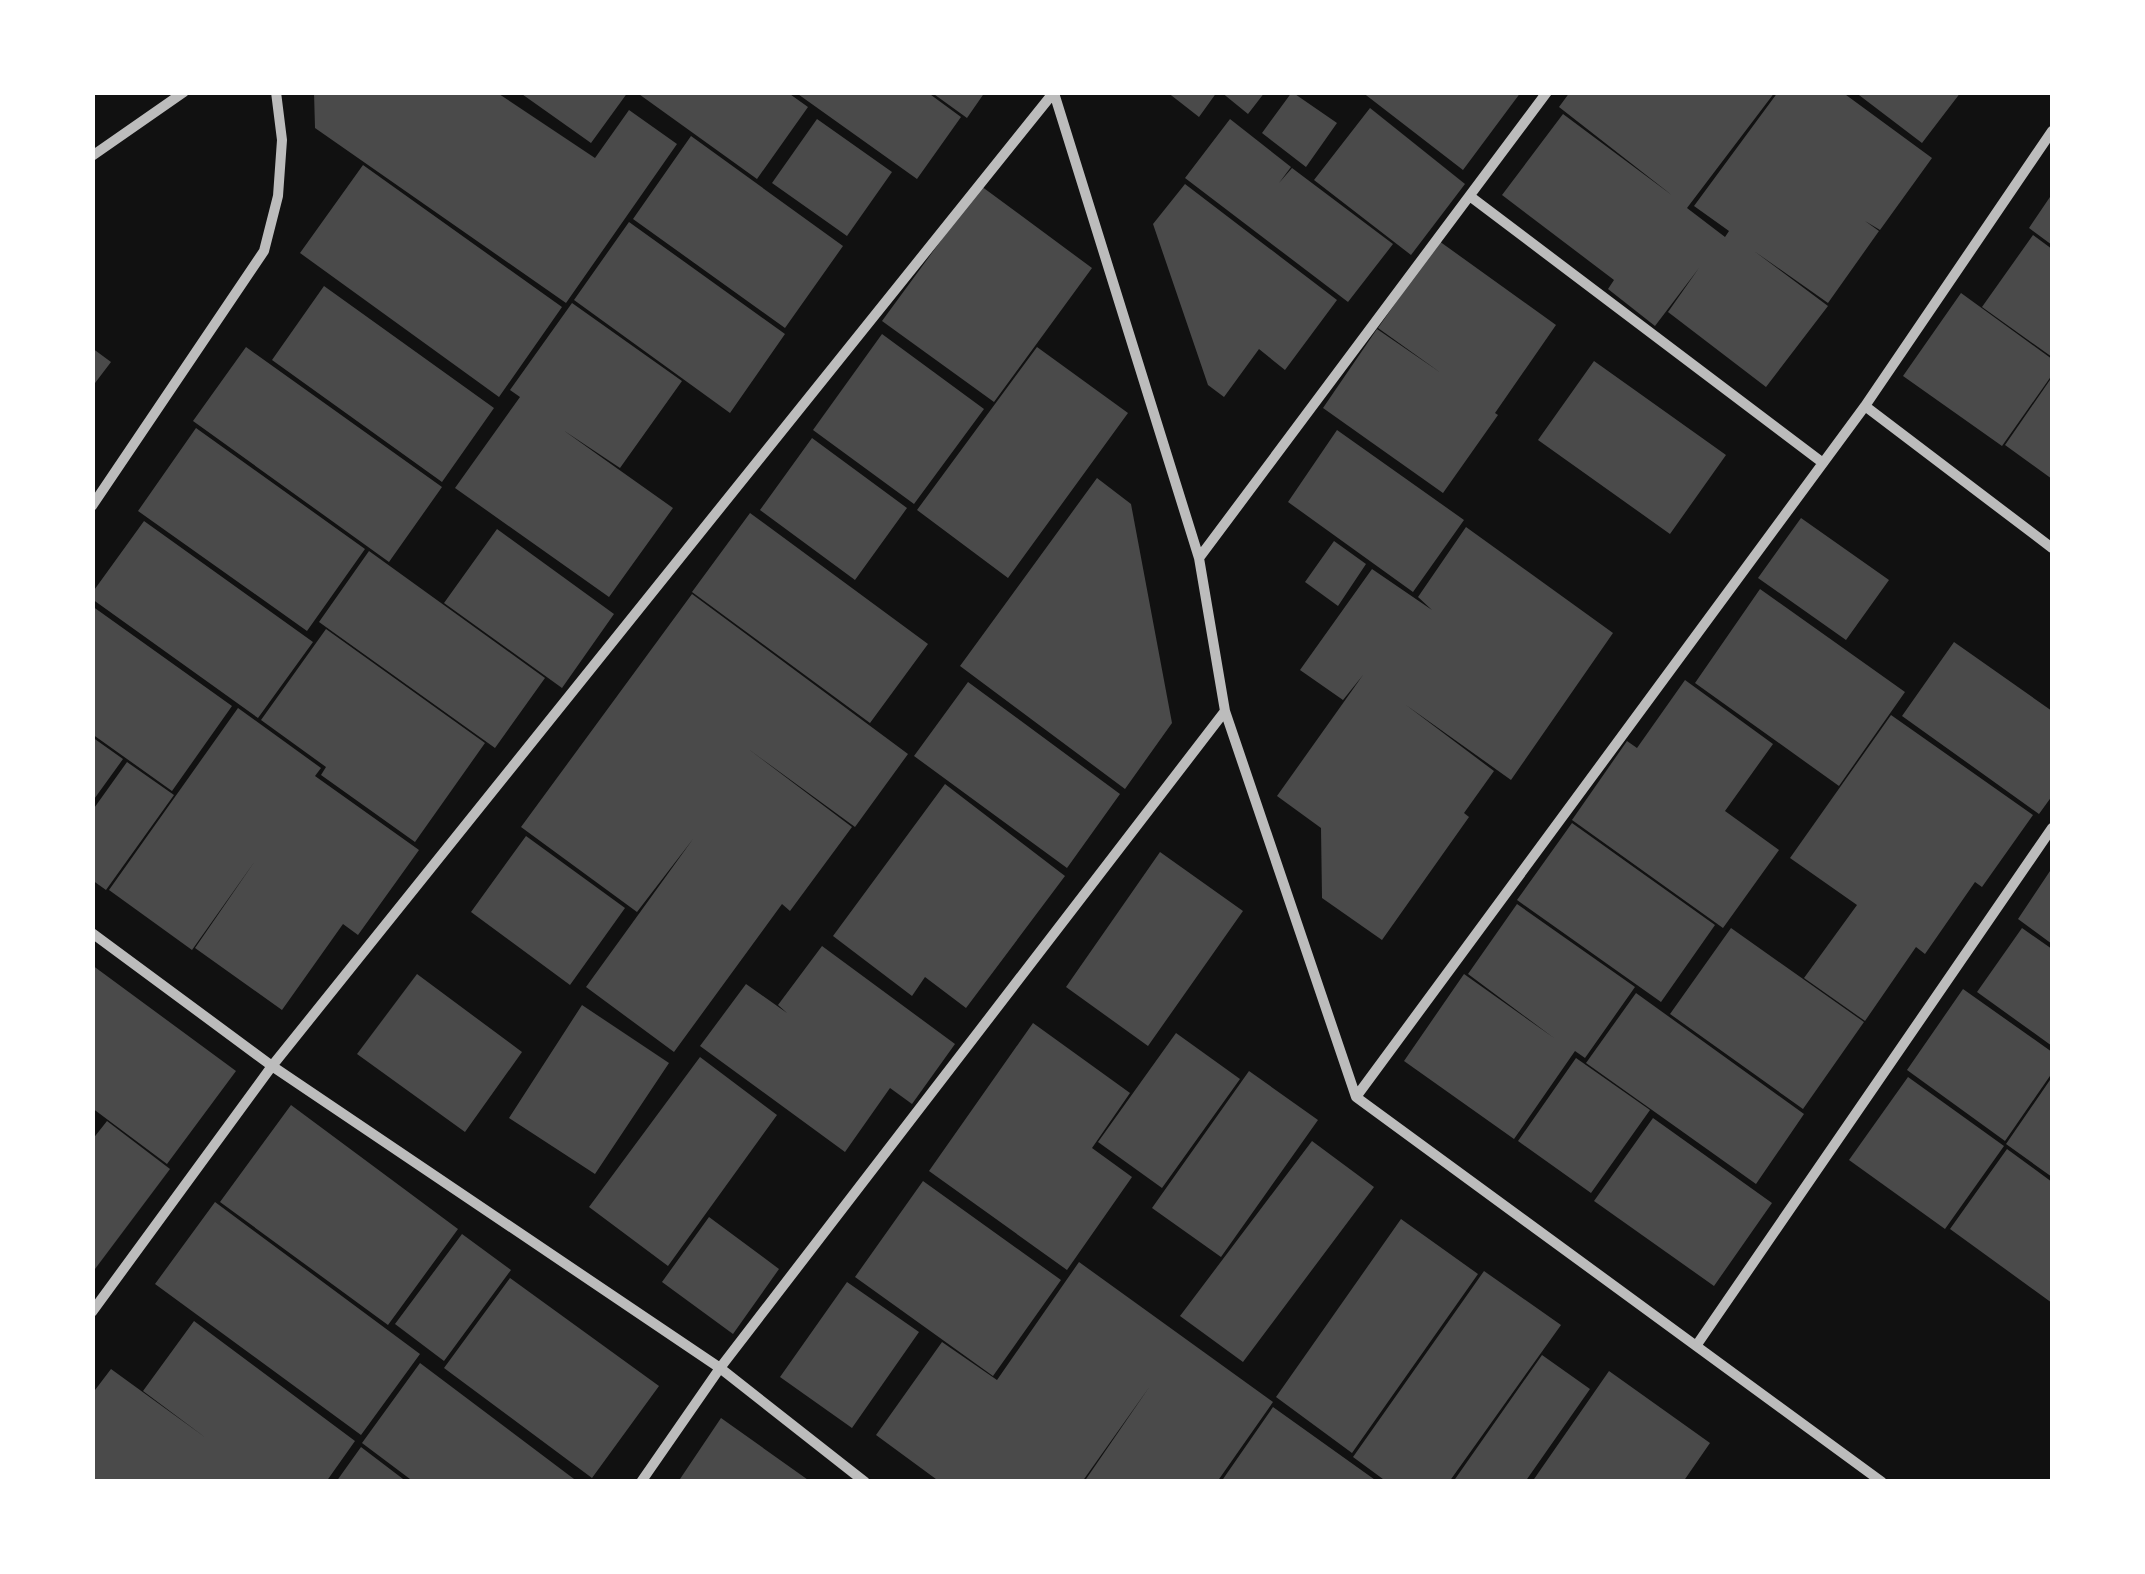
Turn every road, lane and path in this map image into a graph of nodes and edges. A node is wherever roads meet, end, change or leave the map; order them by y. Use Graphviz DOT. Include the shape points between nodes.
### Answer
graph roads {
  1 [pos="184,92"];
  2 [pos="276,92"];
  3 [pos="1547,92"];
  4 [pos="1054,93"];
  5 [pos="2052,131"];
  6 [pos="92,156"];
  7 [pos="1471,198"];
  8 [pos="1865,406"];
  9 [pos="1822,463"];
  10 [pos="92,506"];
  11 [pos="2052,548"];
  12 [pos="1199,558"];
  13 [pos="1225,711"];
  14 [pos="2052,828"];
  15 [pos="92,933"];
  16 [pos="272,1066"];
  17 [pos="1356,1097"];
  18 [pos="92,1312"];
  19 [pos="1696,1346"];
  20 [pos="720,1368"];
  21 [pos="641,1482"];
  22 [pos="865,1482"];
  23 [pos="1882,1482"];
  1 -- 6 [label="street"];
  2 -- 10 [label="street" via="282,140 278,196 264,252"];
  3 -- 7 [label="street"];
  4 -- 12 [label="street"];
  4 -- 16 [label="street"];
  5 -- 8 [label="street"];
  7 -- 9 [label="street"];
  7 -- 12 [label="street"];
  8 -- 9 [label="street"];
  8 -- 11 [label="street"];
  9 -- 17 [label="street"];
  12 -- 13 [label="street"];
  13 -- 17 [label="street"];
  13 -- 20 [label="street"];
  14 -- 19 [label="street"];
  15 -- 16 [label="street"];
  16 -- 18 [label="street"];
  16 -- 20 [label="street"];
  17 -- 19 [label="street"];
  19 -- 23 [label="street"];
  20 -- 21 [label="street"];
  20 -- 22 [label="street"];
}
